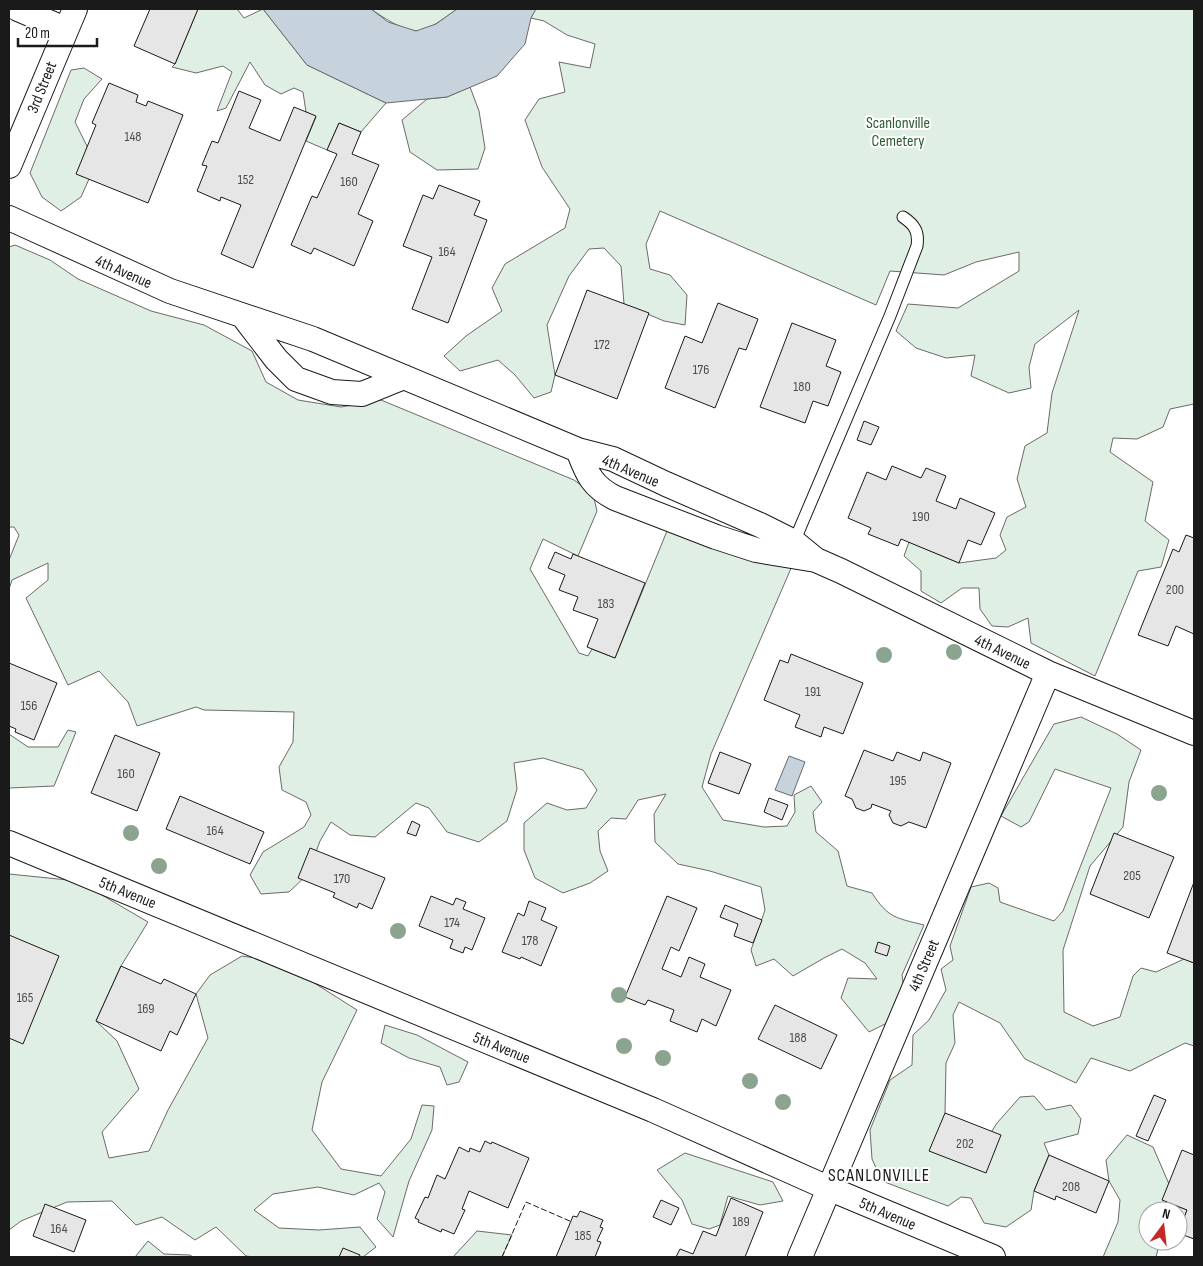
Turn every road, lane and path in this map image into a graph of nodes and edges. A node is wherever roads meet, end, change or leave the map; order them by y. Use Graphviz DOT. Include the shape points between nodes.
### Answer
graph roads {
  1 [pos="18,9"];
  2 [pos="70,19"];
  3 [pos="9,166"];
  4 [pos="903,217"];
  5 [pos="9,218"];
  6 [pos="243,316"];
  7 [pos="404,377"];
  8 [pos="578,450"];
  9 [pos="666,484"];
  10 [pos="653,512"];
  11 [pos="794,542"];
  12 [pos="816,560"];
  13 [pos="1048,673"];
  14 [pos="1194,732"];
  15 [pos="9,843"];
  16 [pos="828,1188"];
  17 [pos="800,1257"];
  18 [pos="993,1257"];
  1 -- 2 [label="street"];
  2 -- 3 [label="street, 3rd Street"];
  4 -- 11 [label="lane" via="913,224 918,236 917,246"];
  5 -- 6 [label="street, 4th Avenue" via="170,292"];
  6 -- 7 [label="street, 4th Avenue" via="313,339"];
  6 -- 7 [label="street" via="296,379 332,392 362,394"];
  7 -- 8 [label="street, 4th Avenue"];
  8 -- 9 [label="street, 4th Avenue" via="613,459"];
  8 -- 10 [label="street, 4th Avenue" via="588,476 604,493"];
  9 -- 10 [label="street"];
  9 -- 11 [label="street, 4th Avenue"];
  10 -- 12 [label="street, 4th Avenue" via="756,550"];
  11 -- 12 [label="street, 4th Avenue"];
  12 -- 13 [label="street, 4th Avenue"];
  13 -- 14 [label="street, 4th Avenue"];
  13 -- 16 [label="street, 4th Street"];
  15 -- 16 [label="street, 5th Avenue" via="644,1106"];
  16 -- 17 [label="street, 4th Street"];
  16 -- 18 [label="street, 5th Avenue"];
}
